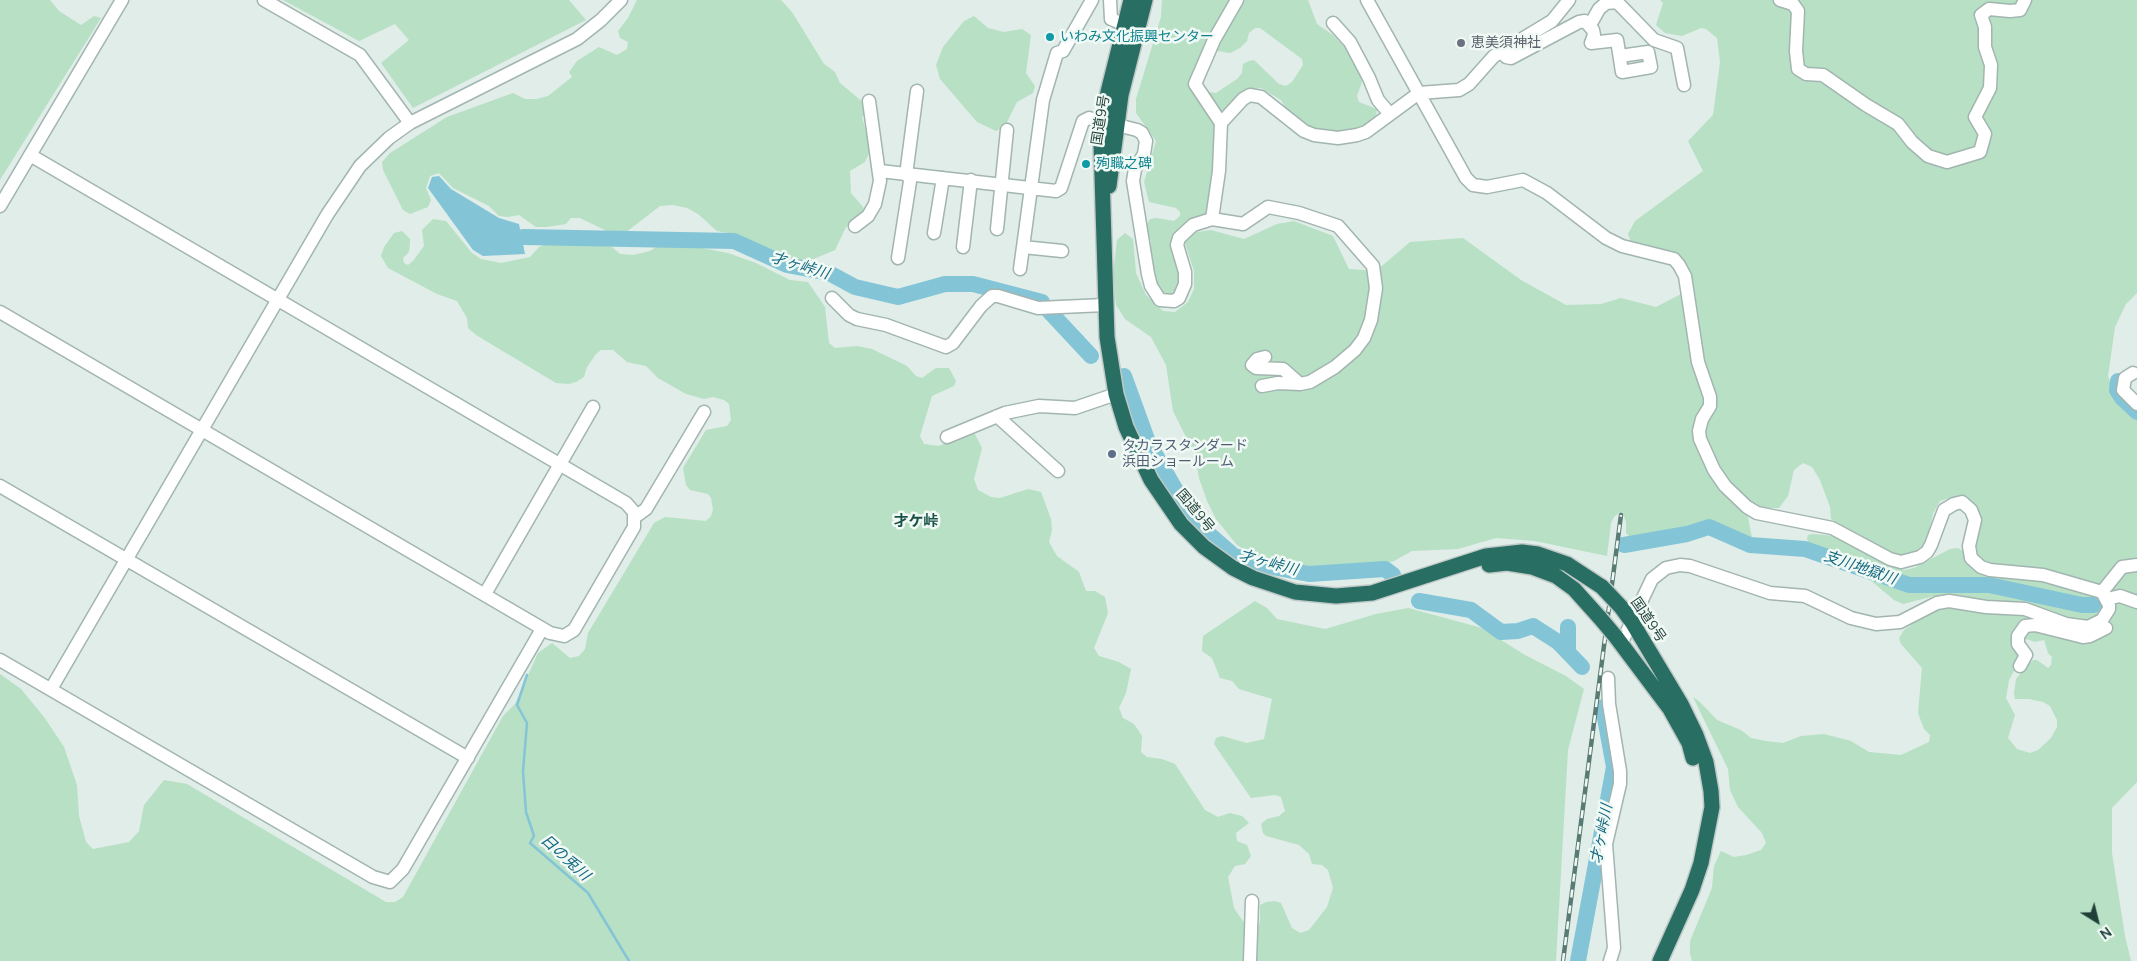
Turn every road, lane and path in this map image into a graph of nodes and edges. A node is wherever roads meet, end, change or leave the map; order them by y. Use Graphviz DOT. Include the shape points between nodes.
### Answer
graph roads {
  1 [pos="122,0"];
  2 [pos="264,0"];
  3 [pos="621,0"];
  4 [pos="1092,0"];
  5 [pos="1110,0"];
  6 [pos="1131,0"];
  7 [pos="1145,0"];
  8 [pos="1236,0"];
  9 [pos="1367,0"];
  10 [pos="1569,0"];
  11 [pos="1780,0"];
  12 [pos="2025,0"];
  13 [pos="1333,23"];
  14 [pos="1124,25"];
  15 [pos="1590,25"];
  16 [pos="1501,51"];
  17 [pos="1620,56"];
  18 [pos="1684,85"];
  19 [pos="917,91"];
  20 [pos="1419,93"];
  21 [pos="869,101"];
  22 [pos="1389,113"];
  23 [pos="1110,122"];
  24 [pos="410,123"];
  25 [pos="1221,123"];
  26 [pos="1007,130"];
  27 [pos="30,156"];
  28 [pos="880,171"];
  29 [pos="908,175"];
  30 [pos="943,178"];
  31 [pos="972,180"];
  32 [pos="1001,184"];
  33 [pos="1030,188"];
  34 [pos="0,206"];
  35 [pos="1212,219"];
  36 [pos="855,226"];
  37 [pos="996,229"];
  38 [pos="934,233"];
  39 [pos="963,246"];
  40 [pos="1023,247"];
  41 [pos="1062,251"];
  42 [pos="898,258"];
  43 [pos="1020,269"];
  44 [pos="832,298"];
  45 [pos="277,301"];
  46 [pos="1105,305"];
  47 [pos="0,312"];
  48 [pos="1265,358"];
  49 [pos="2133,373"];
  50 [pos="1300,384"];
  51 [pos="1262,386"];
  52 [pos="1116,394"];
  53 [pos="2137,404"];
  54 [pos="593,407"];
  55 [pos="704,412"];
  56 [pos="997,416"];
  57 [pos="202,431"];
  58 [pos="947,437"];
  59 [pos="560,465"];
  60 [pos="1058,471"];
  61 [pos="0,486"];
  62 [pos="635,517"];
  63 [pos="125,560"];
  64 [pos="2137,565"];
  65 [pos="1448,569"];
  66 [pos="485,594"];
  67 [pos="2104,595"];
  68 [pos="2137,602"];
  69 [pos="2107,613"];
  70 [pos="1632,622"];
  71 [pos="542,629"];
  72 [pos="1619,640"];
  73 [pos="0,660"];
  74 [pos="2020,666"];
  75 [pos="1608,678"];
  76 [pos="51,689"];
  77 [pos="468,758"];
  78 [pos="1706,828"];
  79 [pos="1252,901"];
  80 [pos="1250,961"];
  81 [pos="1610,961"];
  82 [pos="1660,961"];
  1 -- 27 [label="street"];
  2 -- 24 [label="street" via="360,55"];
  3 -- 24 [label="street" via="576,38"];
  4 -- 33 [label="street" via="1063,51 1057,53 1042,100"];
  5 -- 14 [label="street" via="1111,19"];
  6 -- 14 [label="highway, 国道9号"];
  7 -- 23 [label="highway, 国道9号"];
  8 -- 25 [label="street" via="1195,84"];
  9 -- 20 [label="street"];
  10 -- 16 [label="street" via="1552,21"];
  11 -- 12 [label="street" via="1793,4 1798,11 1798,69 1806,74 1823,75 1898,124 1928,156 1947,162 1980,152 1985,134 1975,117 1990,88 1991,65 1981,15 1989,9 2020,10"];
  13 -- 22 [label="street" via="1350,42 1378,100"];
  14 -- 23 [label="highway, 国道9号"];
  15 -- 16 [label="street" via="1579,22 1510,58"];
  15 -- 17 [label="street" via="1594,35 1591,43 1617,40"];
  15 -- 18 [label="street" via="1606,3 1617,2 1654,40 1677,48"];
  16 -- 20 [label="street" via="1459,90"];
  19 -- 29 [label="street"];
  20 -- 22 [label="street"];
  20 -- 67 [label="street" via="1473,185 1487,187 1523,180 1541,189 1606,238 1622,246 1674,260 1679,265 1685,276 1698,362 1710,397 1710,406 1699,431 1700,439 1714,470 1746,507 1757,513 1832,528 1901,562 1927,552 1944,510 1962,502 1971,510 1975,520 1969,546 1971,558 1981,567 2043,575"];
  21 -- 28 [label="street"];
  22 -- 25 [label="street" via="1366,132 1324,137 1304,131 1261,97 1250,95"];
  23 -- 33 [label="street" via="1089,118 1083,121 1061,188 1056,191"];
  23 -- 35 [label="street" via="1142,133 1146,141 1133,181 1148,274 1160,300 1166,302 1179,298 1185,284 1177,245 1179,238 1193,225"];
  23 -- 46 [label="highway, 国道9号" via="1100,171"];
  24 -- 45 [label="street" via="371,154 346,184"];
  25 -- 35 [label="street"];
  26 -- 32 [label="street"];
  27 -- 34 [label="street"];
  27 -- 45 [label="street"];
  28 -- 29 [label="street"];
  28 -- 36 [label="street" via="875,204 868,216"];
  29 -- 30 [label="street"];
  29 -- 42 [label="street"];
  30 -- 31 [label="street"];
  30 -- 38 [label="street"];
  31 -- 32 [label="street"];
  31 -- 39 [label="street"];
  32 -- 33 [label="street"];
  32 -- 37 [label="street"];
  33 -- 40 [label="street"];
  35 -- 50 [label="street" via="1243,224 1268,207 1299,213 1338,226 1373,266 1375,299 1362,342 1317,379"];
  40 -- 41 [label="street"];
  40 -- 43 [label="street"];
  44 -- 46 [label="street" via="857,319 886,325 946,347 953,344 992,296 1038,308"];
  45 -- 57 [label="street"];
  45 -- 59 [label="street"];
  46 -- 52 [label="highway, 国道9号" via="1108,352"];
  47 -- 57 [label="street"];
  48 -- 50 [label="street" via="1257,359 1252,365 1283,369"];
  49 -- 53 [label="street" via="2125,378 2123,390"];
  50 -- 51 [label="street"];
  52 -- 56 [label="street" via="1075,408 1039,406"];
  52 -- 65 [label="highway, 国道9号" via="1140,459 1168,507 1204,547 1246,575 1295,592 1336,596 1383,591"];
  54 -- 59 [label="street"];
  55 -- 62 [label="street" via="646,509"];
  56 -- 58 [label="street"];
  56 -- 60 [label="street"];
  57 -- 63 [label="street"];
  57 -- 66 [label="street"];
  59 -- 62 [label="street" via="626,503"];
  59 -- 66 [label="street"];
  61 -- 63 [label="street"];
  62 -- 71 [label="street" via="632,532 574,630 564,636"];
  63 -- 76 [label="street"];
  63 -- 77 [label="street"];
  64 -- 67 [label="street" via="2122,568"];
  65 -- 70 [label="highway, 国道9号, bridge" via="1486,556 1522,552 1538,554 1567,564 1602,587"];
  65 -- 72 [label="highway, 国道9号, bridge" via="1507,563 1532,567 1566,582"];
  66 -- 71 [label="street"];
  67 -- 68 [label="street"];
  67 -- 69 [label="street" via="2109,609"];
  69 -- 70 [label="street" via="2100,622 2083,628 2025,609 1949,601 1937,603 1900,622 1876,624 1851,618 1805,596 1770,592 1680,565 1666,568 1652,579"];
  69 -- 74 [label="street" via="2111,616 2111,623 2090,636 2026,626 2018,636 2018,644 2026,655"];
  70 -- 72 [label="street"];
  70 -- 78 [label="highway, 国道9号" via="1681,704 1706,762 1712,807"];
  71 -- 77 [label="street"];
  72 -- 78 [label="highway, 国道9号" via="1670,708 1689,743 1700,778"];
  73 -- 76 [label="street"];
  75 -- 81 [label="street" via="1620,777 1606,844 1614,948"];
  76 -- 77 [label="street" via="384,882 395,879 403,869"];
  78 -- 82 [label="highway, 国道9号" via="1692,890"];
  79 -- 80 [label="street"];
}
